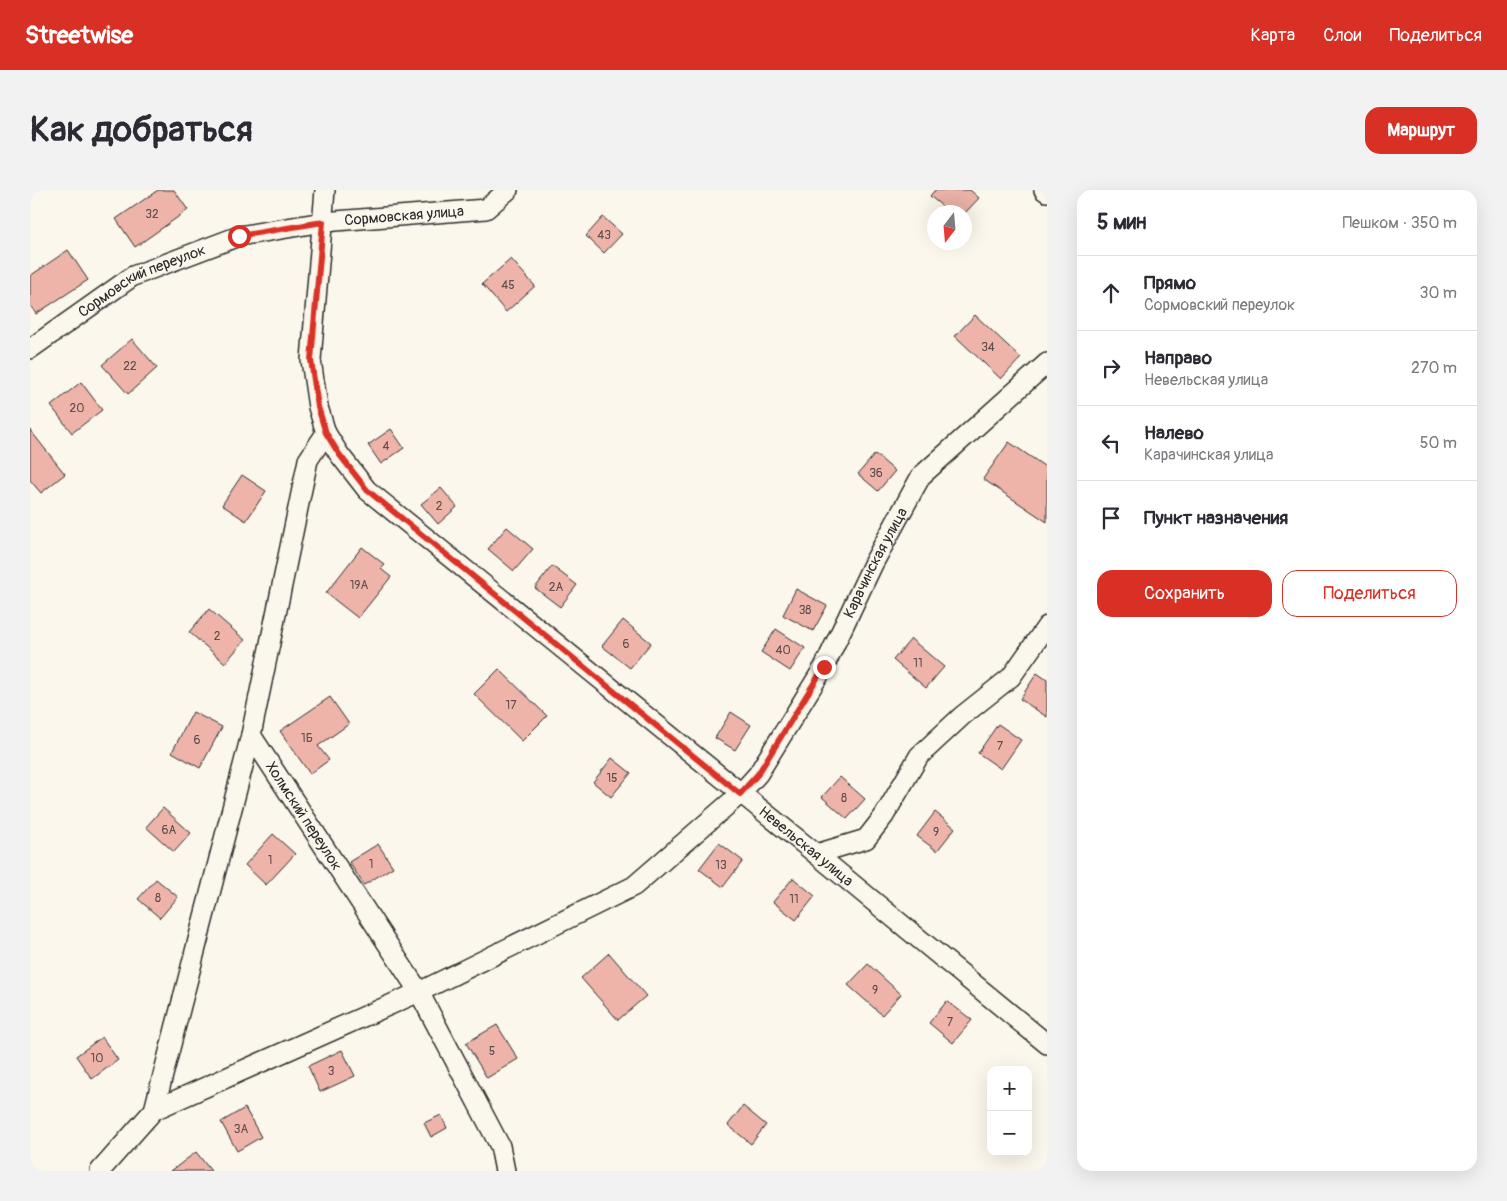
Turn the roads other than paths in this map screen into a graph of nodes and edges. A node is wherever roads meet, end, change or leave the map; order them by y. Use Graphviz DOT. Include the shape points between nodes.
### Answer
graph roads {
  1 [pos="325,190"];
  2 [pos="508,190"];
  3 [pos="323,222"];
  4 [pos="30,349"];
  5 [pos="1047,362"];
  6 [pos="326,433"];
  7 [pos="1047,626"];
  8 [pos="251,735"];
  9 [pos="740,794"];
  10 [pos="816,854"];
  11 [pos="419,992"];
  12 [pos="1047,1044"];
  13 [pos="154,1110"];
  14 [pos="100,1171"];
  15 [pos="506,1171"];
  1 -- 3 [label="street, Невельская улица"];
  2 -- 3 [label="street, Сормовская улица" via="486,209"];
  3 -- 4 [label="street, Сормовский переулок" via="239,236 133,276"];
  3 -- 6 [label="street, Невельская улица" via="311,360 318,407"];
  5 -- 9 [label="street, Карачинская улица" via="921,476 873,564 824,667 758,774"];
  6 -- 8 [label="street" via="308,460"];
  6 -- 9 [label="street, Невельская улица" via="367,490"];
  7 -- 10 [label="street" via="1012,677 962,716 920,756 884,816 866,838"];
  8 -- 11 [label="street, Холмский переулок"];
  8 -- 13 [label="street"];
  9 -- 10 [label="street, Невельская улица"];
  9 -- 11 [label="street, Карачинская улица" via="634,886"];
  10 -- 12 [label="street, Невельская улица"];
  11 -- 13 [label="street, Карачинская улица"];
  11 -- 15 [label="street, Холмский переулок" via="500,1146"];
  13 -- 14 [label="street"];
}
